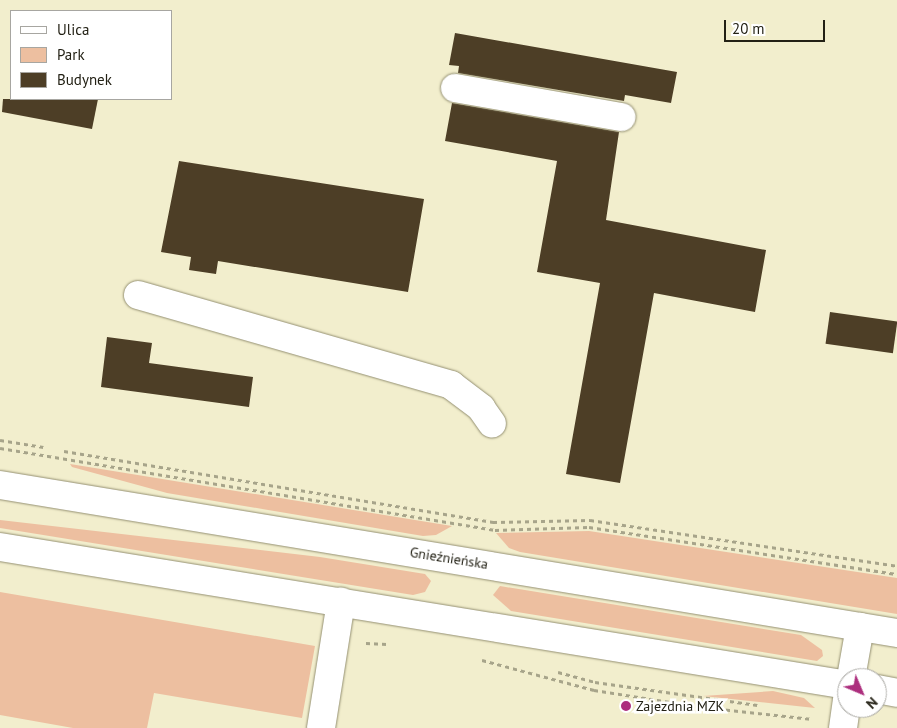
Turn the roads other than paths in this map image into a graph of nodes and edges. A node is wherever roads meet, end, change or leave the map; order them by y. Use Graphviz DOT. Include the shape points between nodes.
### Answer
graph roads {
  1 [pos="455,88"];
  2 [pos="622,117"];
  3 [pos="138,295"];
  4 [pos="492,424"];
  5 [pos="0,485"];
  6 [pos="0,547"];
  7 [pos="341,602"];
  8 [pos="860,627"];
  9 [pos="897,633"];
  10 [pos="852,668"];
  11 [pos="837,683"];
  12 [pos="321,728"];
  1 -- 2 [label="street"];
  3 -- 4 [label="street" via="451,385 481,408"];
  5 -- 8 [label="street, Gnieźnieńska"];
  6 -- 7 [label="street"];
  7 -- 11 [label="street"];
  7 -- 12 [label="street"];
  8 -- 9 [label="street, Gnieźnieńska"];
  8 -- 10 [label="street"];
}
